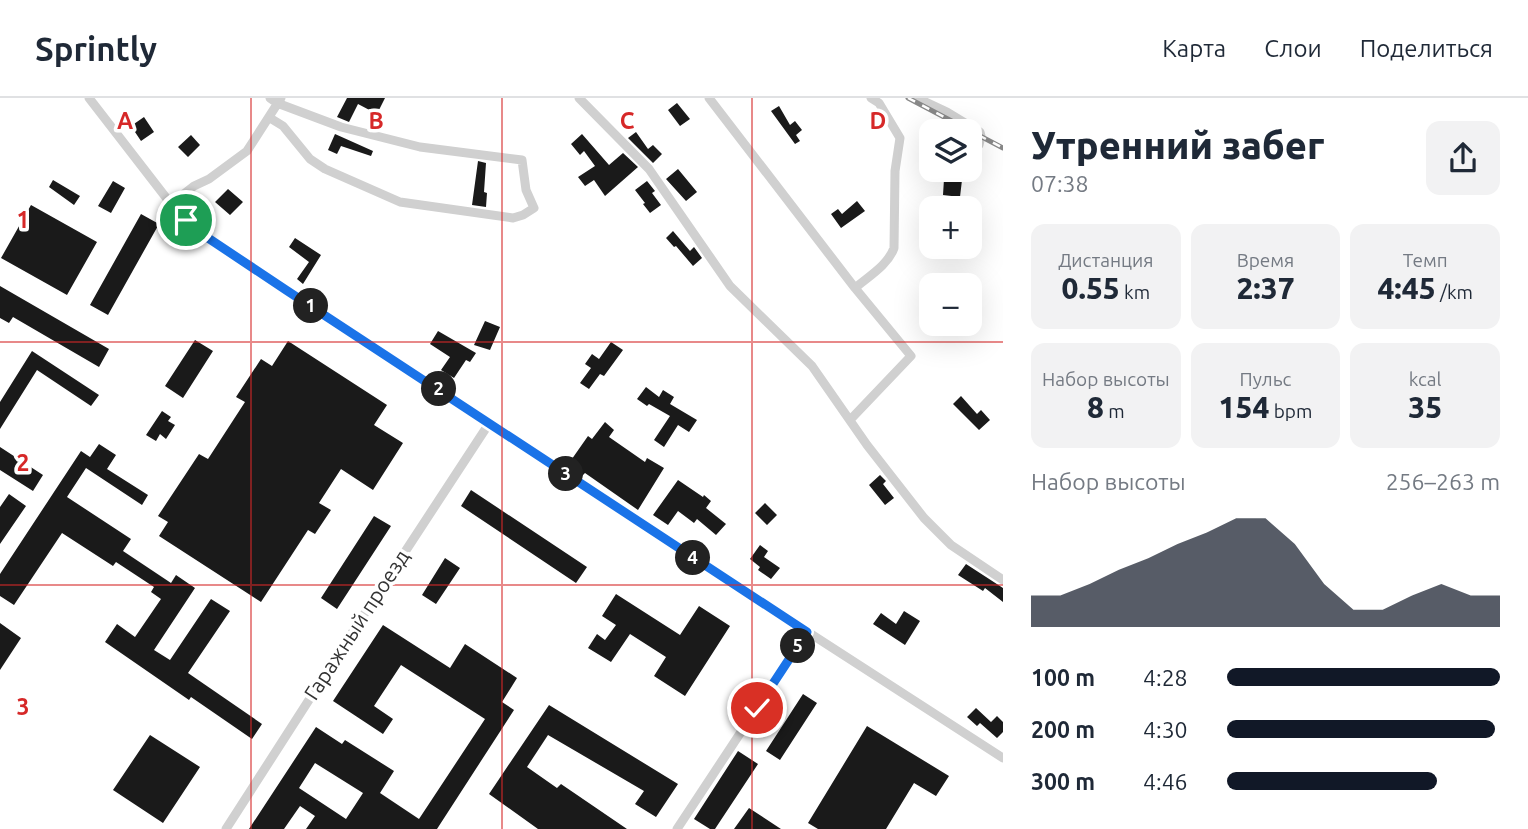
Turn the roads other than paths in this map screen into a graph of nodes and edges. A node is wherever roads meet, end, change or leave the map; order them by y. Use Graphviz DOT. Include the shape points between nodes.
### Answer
graph roads {
  1 [pos="89,98"];
  2 [pos="579,98"];
  3 [pos="709,98"];
  4 [pos="871,98"];
  5 [pos="917,98"];
  6 [pos="276,100"];
  7 [pos="270,118"];
  8 [pos="959,119"];
  9 [pos="171,204"];
  10 [pos="855,288"];
  11 [pos="850,420"];
  12 [pos="490,422"];
  13 [pos="1003,580"];
  14 [pos="807,632"];
  15 [pos="1003,758"];
  16 [pos="226,829"];
  17 [pos="677,829"];
  1 -- 9 [label="street"];
  2 -- 11 [label="street" via="649,169 730,286 812,366"];
  3 -- 10 [label="street"];
  4 -- 10 [label="street" via="879,103 900,138 894,248 886,263"];
  5 -- 8 [label="street"];
  6 -- 7 [label="street"];
  6 -- 7 [label="street" via="341,127 420,146 522,160 534,208 513,218 400,202 310,159 283,126"];
  7 -- 9 [label="street" via="247,151"];
  9 -- 12 [label="street" via="205,236"];
  10 -- 11 [label="street" via="911,356"];
  11 -- 13 [label="street" via="924,518 951,545"];
  12 -- 14 [label="street"];
  12 -- 16 [label="street, Гаражный проезд"];
  14 -- 15 [label="street"];
  14 -- 17 [label="street"];
}
